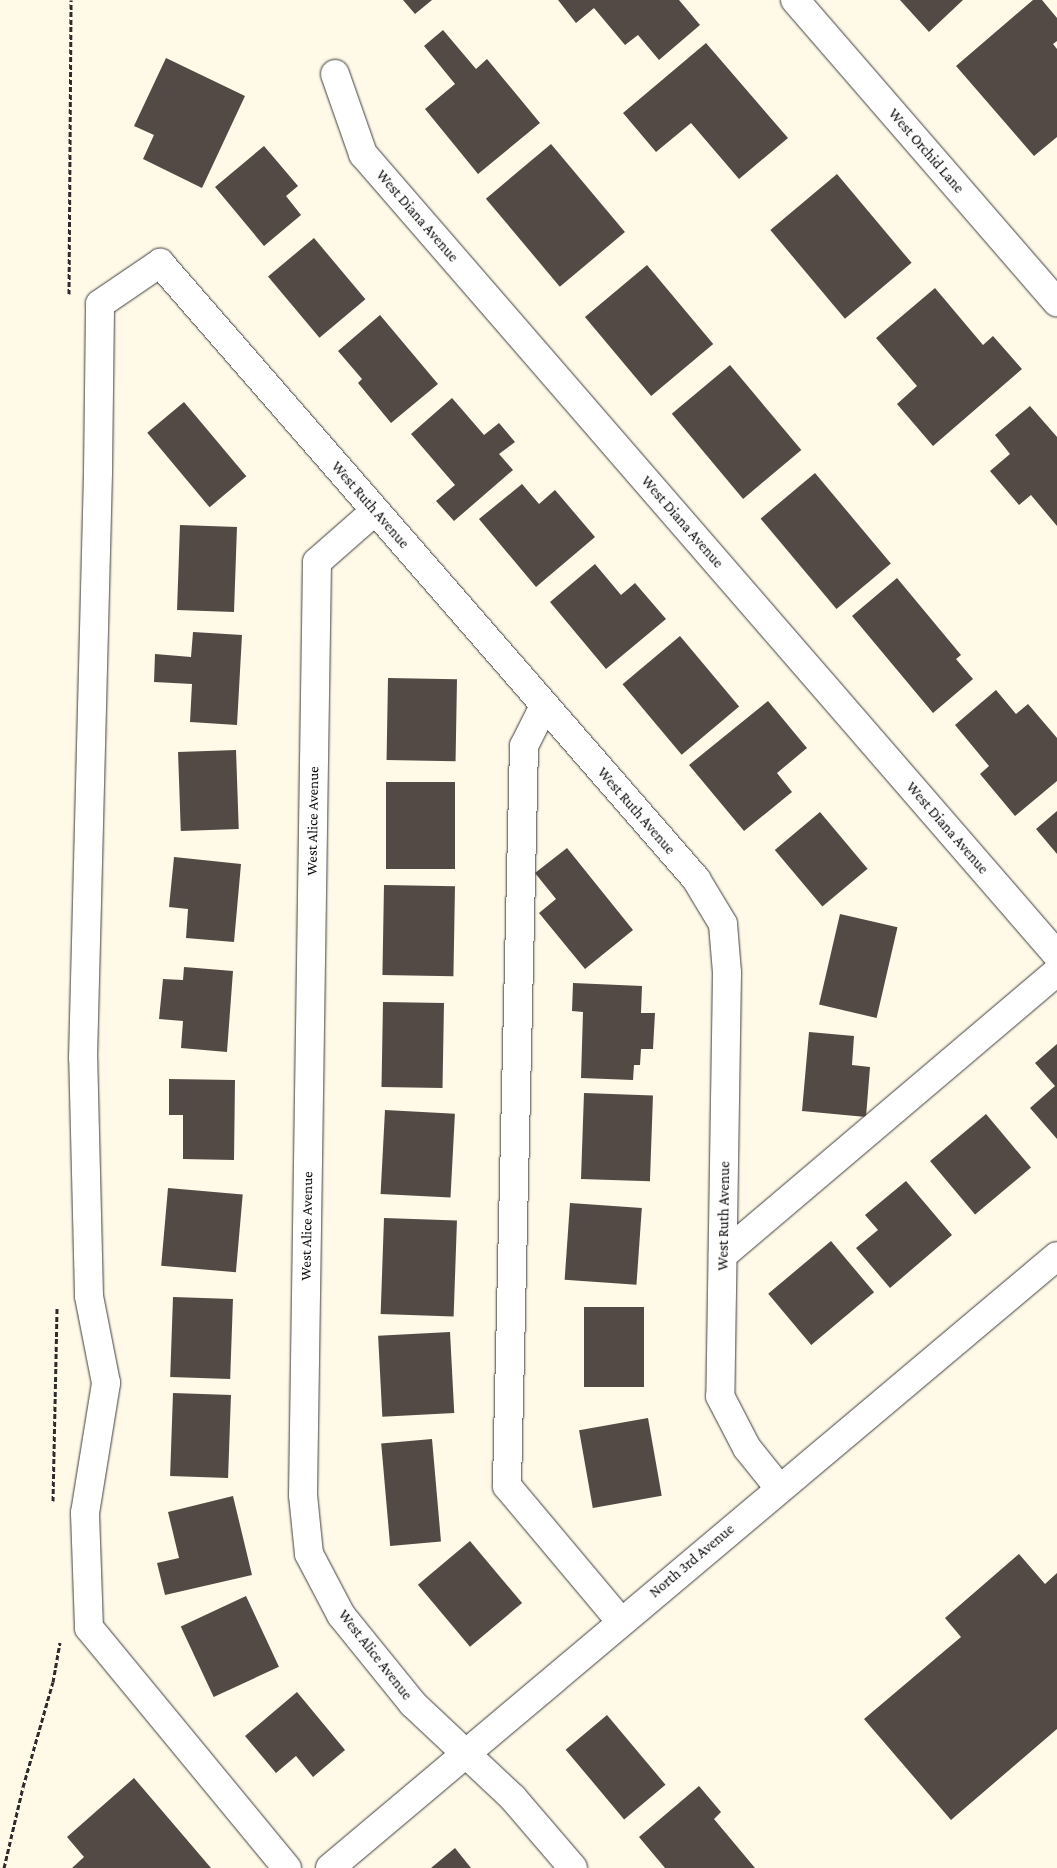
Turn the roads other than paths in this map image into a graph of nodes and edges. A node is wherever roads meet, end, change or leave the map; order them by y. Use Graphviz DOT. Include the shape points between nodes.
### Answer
graph roads {
  1 [pos="795,0"];
  2 [pos="334,74"];
  3 [pos="1057,302"];
  4 [pos="374,511"];
  5 [pos="544,706"];
  6 [pos="1057,955"];
  7 [pos="1057,972"];
  8 [pos="723,1255"];
  9 [pos="1057,1256"];
  10 [pos="779,1488"];
  11 [pos="621,1622"];
  12 [pos="465,1753"];
  13 [pos="287,1868"];
  14 [pos="330,1868"];
  15 [pos="573,1868"];
  1 -- 3 [label="street, West Orchid Lane"];
  2 -- 6 [label="street, West Diana Avenue" via="363,154"];
  4 -- 5 [label="street, West Ruth Avenue"];
  4 -- 12 [label="street, West Alice Avenue" via="317,562 303,1495 310,1554 341,1615 413,1704"];
  4 -- 13 [label="street, West Ruth Avenue" via="160,263 100,304 83,1058 89,1296 106,1383 86,1513 89,1628"];
  5 -- 8 [label="street, West Ruth Avenue" via="696,880 723,924 727,973"];
  5 -- 11 [label="street" via="524,746 507,1486"];
  7 -- 8 [label="street"];
  8 -- 10 [label="street, West Ruth Avenue" via="720,1396 747,1448"];
  9 -- 10 [label="street, North 3rd Avenue"];
  10 -- 11 [label="street, North 3rd Avenue"];
  11 -- 12 [label="street, North 3rd Avenue"];
  12 -- 14 [label="street, North 3rd Avenue"];
  12 -- 15 [label="street, West Alice Avenue" via="513,1798"];
}
